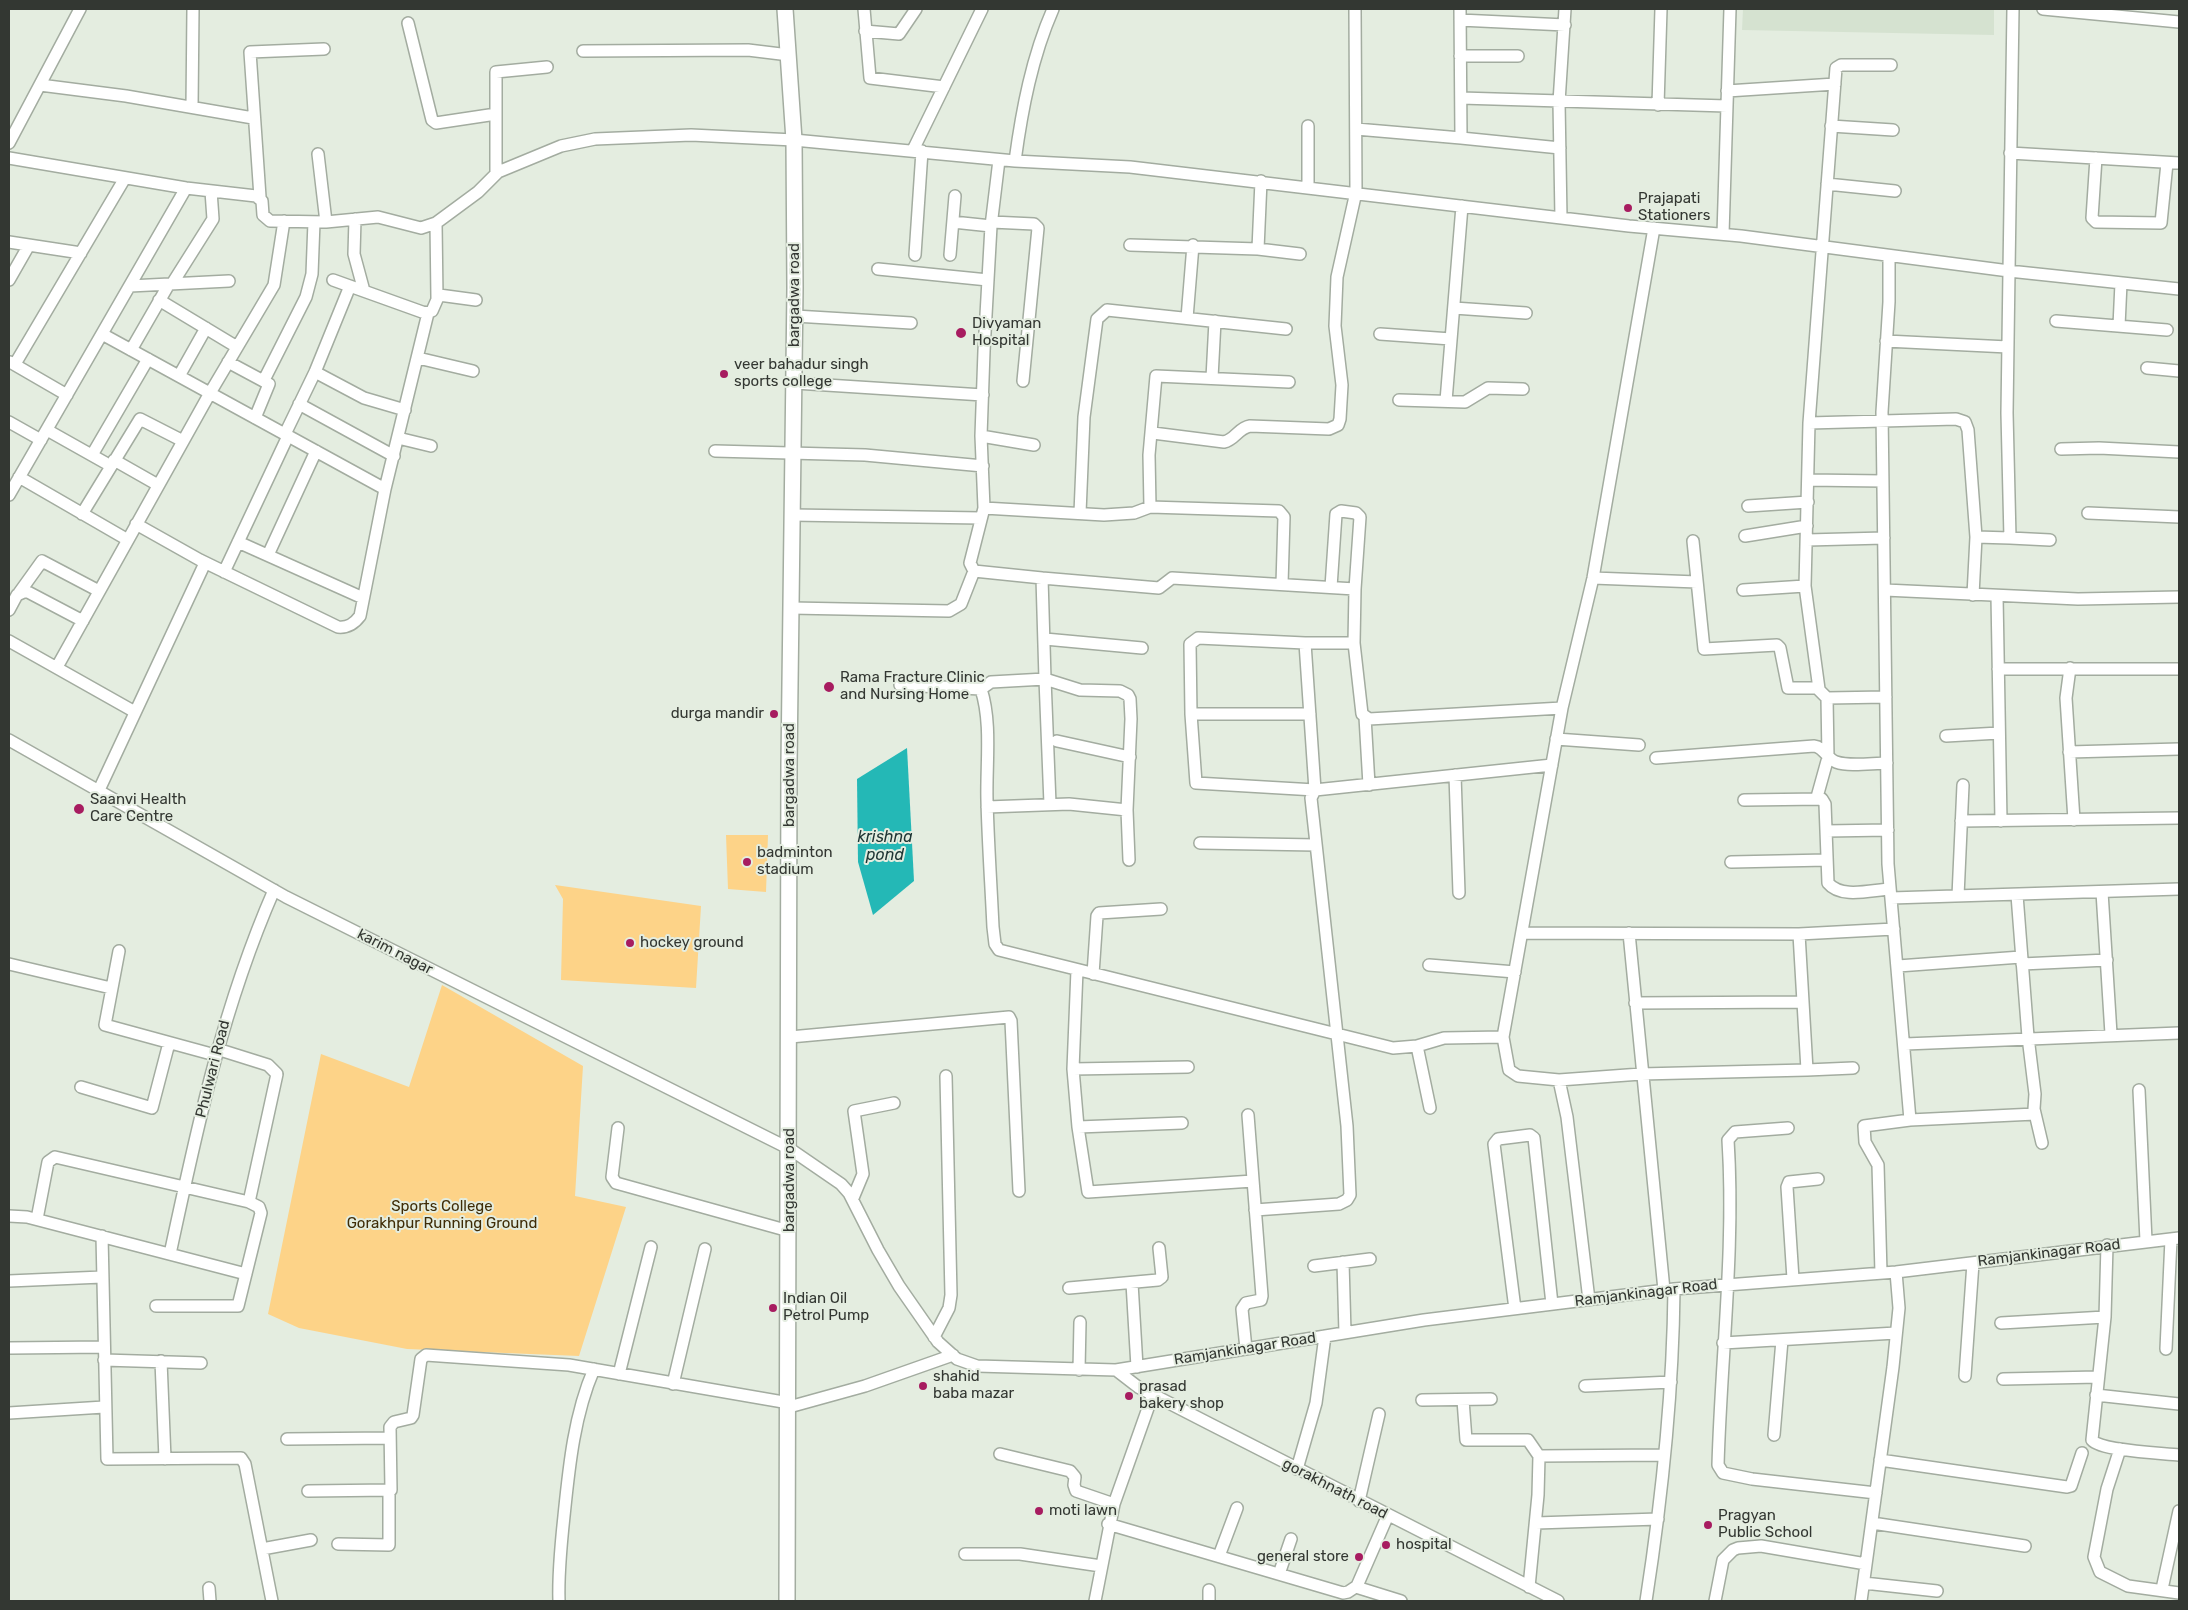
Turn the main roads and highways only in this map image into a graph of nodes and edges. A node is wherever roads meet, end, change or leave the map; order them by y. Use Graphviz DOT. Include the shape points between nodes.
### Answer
graph roads {
  1 [pos="785,9"];
  2 [pos="787,1601"];
  1 -- 2 [label="main road, bargadwa road" via="794,140 795,316"];
}
